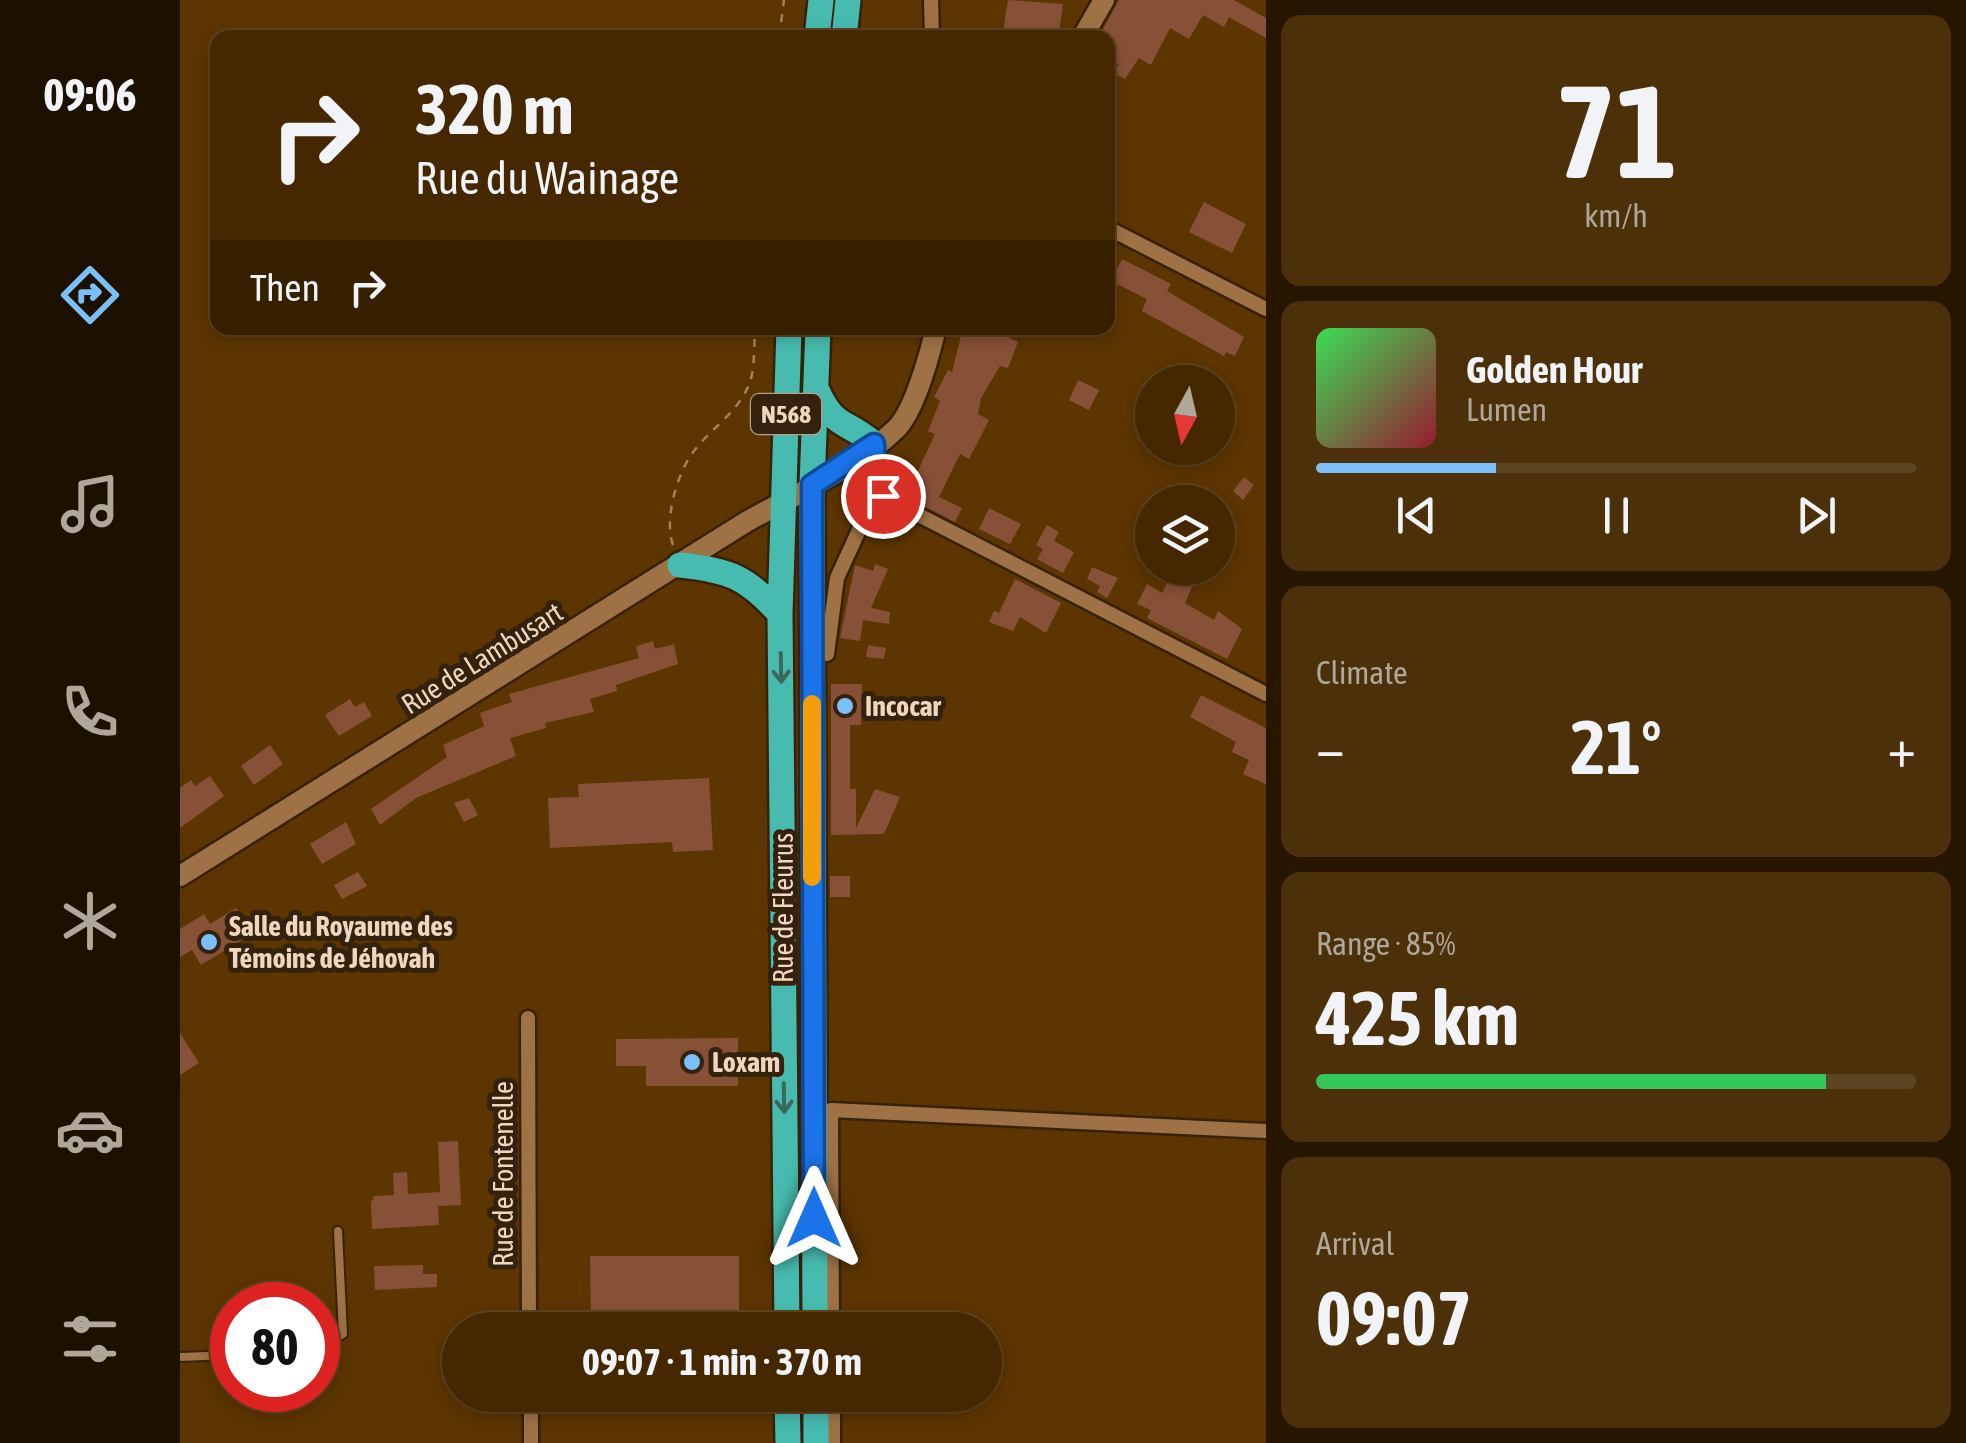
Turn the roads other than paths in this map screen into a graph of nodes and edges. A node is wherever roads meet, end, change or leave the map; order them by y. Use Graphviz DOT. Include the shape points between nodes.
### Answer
graph roads {
  1 [pos="821,0"];
  2 [pos="848,0"];
  3 [pos="931,0"];
  4 [pos="1104,0"];
  5 [pos="818,30"];
  6 [pos="845,30"];
  7 [pos="932,30"];
  8 [pos="1087,30"];
  9 [pos="1115,232"];
  10 [pos="1266,309"];
  11 [pos="788,335"];
  12 [pos="817,335"];
  13 [pos="934,335"];
  14 [pos="814,383"];
  15 [pos="874,444"];
  16 [pos="812,485"];
  17 [pos="876,493"];
  18 [pos="783,501"];
  19 [pos="680,565"];
  20 [pos="780,614"];
  21 [pos="826,654"];
  22 [pos="1266,694"];
  23 [pos="180,876"];
  24 [pos="813,995"];
  25 [pos="528,1018"];
  26 [pos="831,1110"];
  27 [pos="1266,1131"];
  28 [pos="338,1232"];
  29 [pos="529,1312"];
  30 [pos="786,1312"];
  31 [pos="816,1312"];
  32 [pos="832,1312"];
  33 [pos="340,1336"];
  34 [pos="210,1355"];
  35 [pos="180,1357"];
  36 [pos="531,1412"];
  37 [pos="787,1412"];
  38 [pos="816,1412"];
  39 [pos="833,1412"];
  40 [pos="532,1443"];
  41 [pos="788,1443"];
  42 [pos="816,1443"];
  43 [pos="833,1443"];
  1 -- 5 [label="highway"];
  2 -- 6 [label="highway"];
  3 -- 7 [label="street"];
  4 -- 8 [label="main road"];
  9 -- 10 [label="street"];
  11 -- 18 [label="highway, N568"];
  12 -- 14 [label="highway, N568"];
  13 -- 15 [label="main road, Rue de Lambusart" via="900,426"];
  14 -- 15 [label="highway" via="836,423"];
  14 -- 16 [label="highway, N568"];
  15 -- 16 [label="main road, Rue de Lambusart"];
  15 -- 17 [label="street"];
  16 -- 18 [label="main road, Rue de Lambusart"];
  16 -- 24 [label="highway, Rue de Fleurus / N568"];
  17 -- 21 [label="street" via="837,578"];
  17 -- 22 [label="street"];
  18 -- 19 [label="main road, Rue de Lambusart"];
  18 -- 20 [label="highway, Rue de Fleurus / N568"];
  19 -- 20 [label="highway" via="721,569 756,586"];
  19 -- 23 [label="main road, Rue de Lambusart"];
  20 -- 30 [label="highway, Rue de Fleurus / N568, one-way"];
  24 -- 26 [label="highway" via="825,1017"];
  24 -- 31 [label="highway, Rue de Fleurus / N568"];
  25 -- 29 [label="street, Rue de Fontenelle"];
  26 -- 27 [label="street"];
  26 -- 32 [label="street"];
  28 -- 33 [label="lane"];
  34 -- 35 [label="lane"];
  36 -- 40 [label="street"];
  37 -- 41 [label="highway"];
  38 -- 42 [label="highway"];
  39 -- 43 [label="street"];
}
